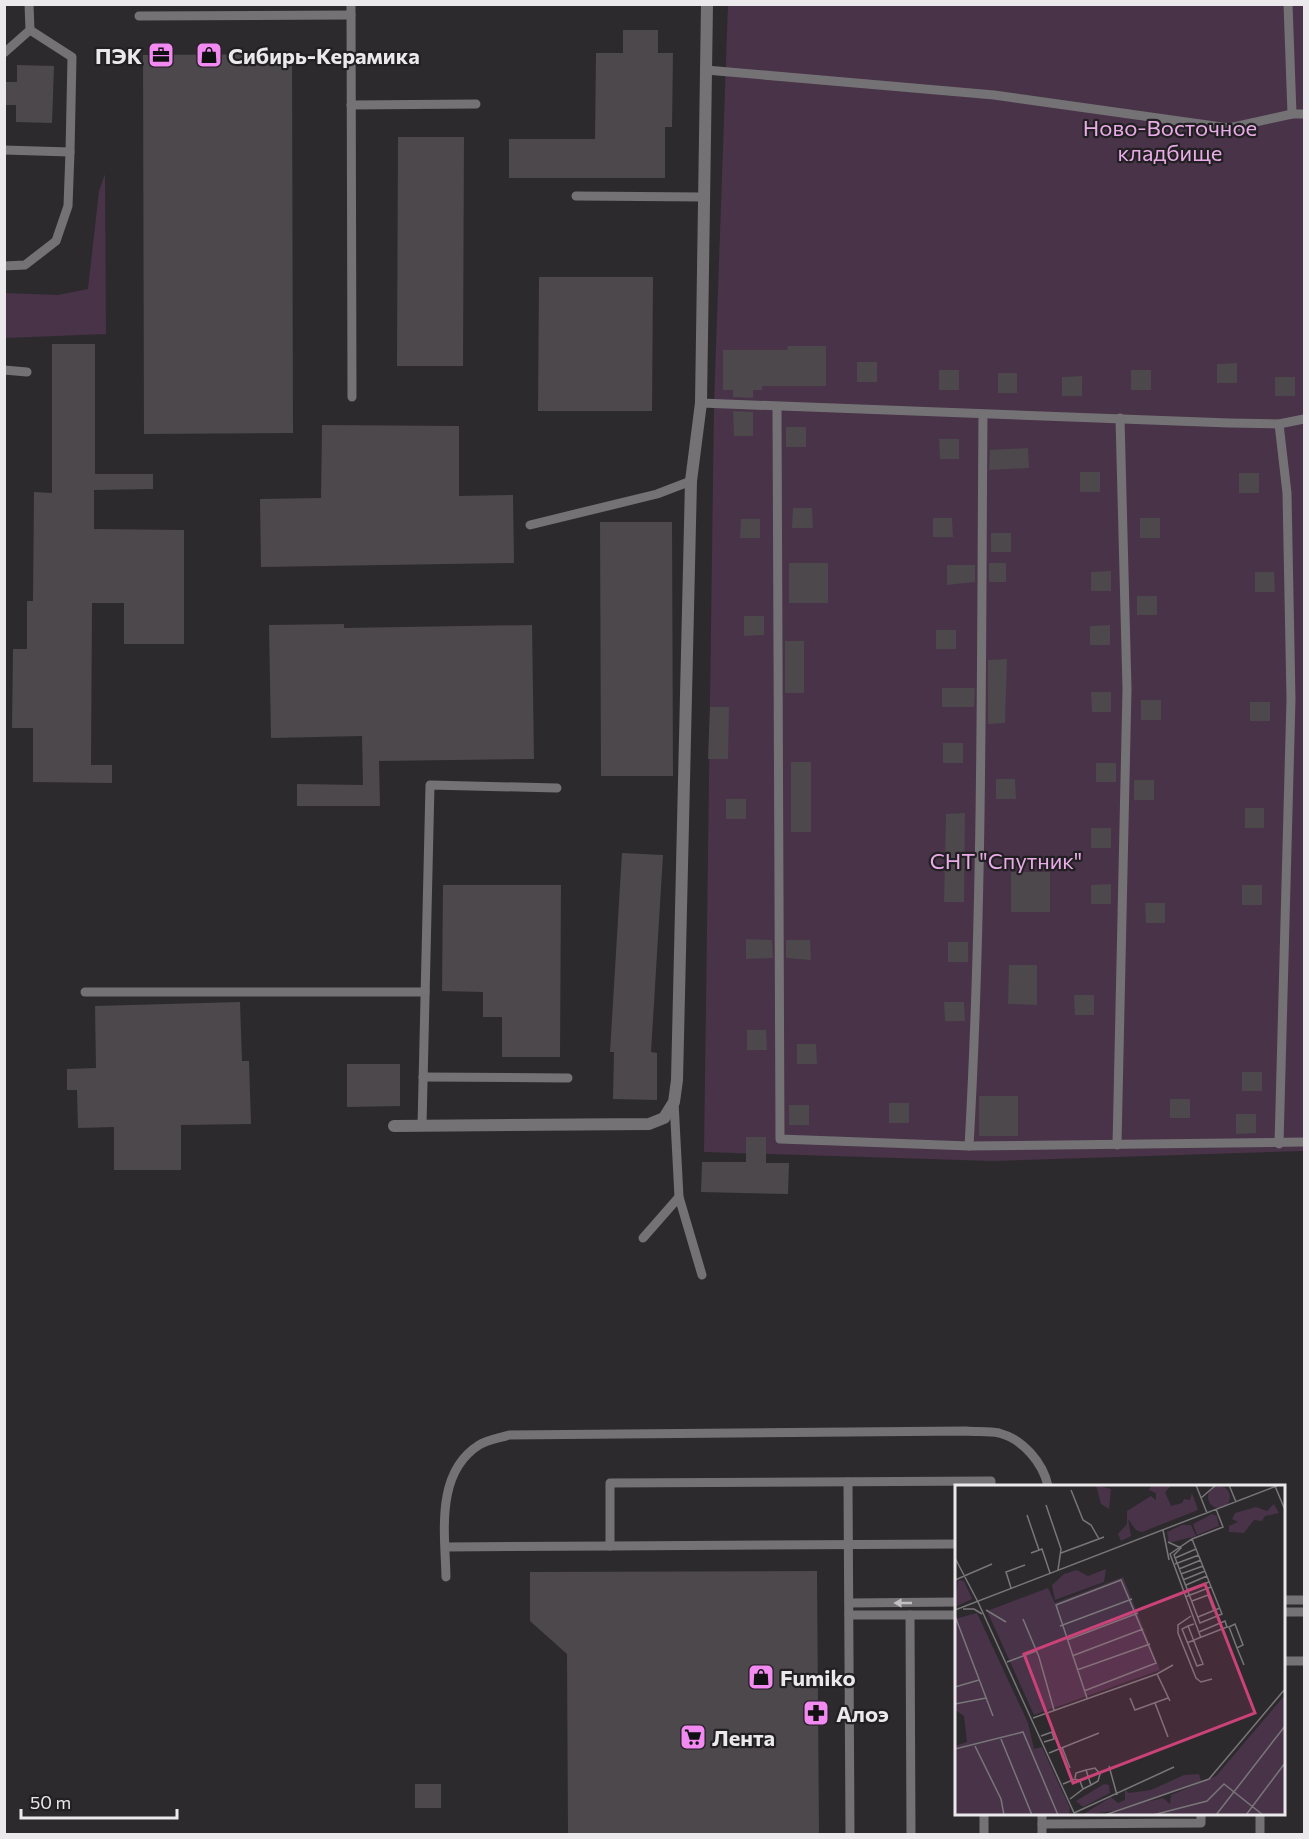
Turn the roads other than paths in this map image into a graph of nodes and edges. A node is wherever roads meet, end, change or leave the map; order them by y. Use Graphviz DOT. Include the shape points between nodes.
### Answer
graph roads {
  1 [pos="29,4"];
  2 [pos="351,4"];
  3 [pos="707,4"];
  4 [pos="1288,4"];
  5 [pos="351,15"];
  6 [pos="139,16"];
  7 [pos="30,30"];
  8 [pos="4,53"];
  9 [pos="706,70"];
  10 [pos="476,104"];
  11 [pos="351,105"];
  12 [pos="1292,114"];
  13 [pos="1305,114"];
  14 [pos="4,150"];
  15 [pos="70,152"];
  16 [pos="576,196"];
  17 [pos="703,197"];
  18 [pos="4,266"];
  19 [pos="4,370"];
  20 [pos="27,372"];
  21 [pos="352,397"];
  22 [pos="701,403"];
  23 [pos="777,407"];
  24 [pos="983,415"];
  25 [pos="1120,418"];
  26 [pos="1305,419"];
  27 [pos="1279,424"];
  28 [pos="692,481"];
  29 [pos="530,525"];
  30 [pos="557,788"];
  31 [pos="85,992"];
  32 [pos="425,992"];
  33 [pos="423,1077"];
  34 [pos="568,1078"];
  35 [pos="674,1102"];
  36 [pos="393,1126"];
  37 [pos="422,1126"];
  38 [pos="1305,1142"];
  39 [pos="1279,1144"];
  40 [pos="1117,1145"];
  41 [pos="969,1146"];
  42 [pos="679,1197"];
  43 [pos="643,1238"];
  44 [pos="702,1275"];
  45 [pos="848,1482"];
  46 [pos="991,1485"];
  47 [pos="1048,1485"];
  48 [pos="955,1544"];
  49 [pos="849,1545"];
  50 [pos="610,1546"];
  51 [pos="446,1547"];
  52 [pos="446,1577"];
  53 [pos="1285,1600"];
  54 [pos="1305,1600"];
  55 [pos="955,1602"];
  56 [pos="849,1603"];
  57 [pos="1285,1612"];
  58 [pos="1305,1612"];
  59 [pos="849,1615"];
  60 [pos="910,1615"];
  61 [pos="955,1615"];
  62 [pos="1285,1661"];
  63 [pos="1305,1661"];
  64 [pos="984,1815"];
  65 [pos="1042,1815"];
  66 [pos="1201,1815"];
  67 [pos="1260,1815"];
  68 [pos="1151,1818"];
  69 [pos="1097,1819"];
  70 [pos="1042,1824"];
  71 [pos="850,1834"];
  72 [pos="911,1834"];
  73 [pos="984,1834"];
  74 [pos="1042,1834"];
  75 [pos="1260,1834"];
  1 -- 7 [label="lane"];
  2 -- 5 [label="lane"];
  3 -- 9 [label="street"];
  4 -- 12 [label="lane"];
  5 -- 6 [label="lane"];
  5 -- 11 [label="lane"];
  7 -- 8 [label="lane"];
  7 -- 15 [label="lane" via="72,57"];
  9 -- 12 [label="lane" via="994,94 1229,128"];
  9 -- 17 [label="street"];
  10 -- 11 [label="lane"];
  11 -- 21 [label="lane"];
  12 -- 13 [label="lane"];
  14 -- 15 [label="lane"];
  15 -- 18 [label="lane" via="69,206 56,241 25,265"];
  16 -- 17 [label="lane"];
  17 -- 22 [label="street"];
  19 -- 20 [label="lane"];
  22 -- 23 [label="lane"];
  22 -- 28 [label="street"];
  23 -- 24 [label="lane"];
  23 -- 41 [label="lane" via="780,1139"];
  24 -- 25 [label="lane"];
  24 -- 41 [label="lane" via="979,815"];
  25 -- 27 [label="lane"];
  25 -- 40 [label="lane" via="1127,689"];
  26 -- 27 [label="lane"];
  27 -- 39 [label="lane" via="1287,493 1291,699"];
  28 -- 29 [label="lane" via="657,494"];
  28 -- 35 [label="street"];
  30 -- 32 [label="lane" via="430,785"];
  31 -- 32 [label="lane"];
  32 -- 33 [label="lane"];
  33 -- 34 [label="lane"];
  33 -- 37 [label="lane"];
  35 -- 37 [label="street" via="664,1118 649,1124"];
  35 -- 42 [label="lane"];
  36 -- 37 [label="street"];
  38 -- 39 [label="lane"];
  39 -- 40 [label="lane"];
  40 -- 41 [label="lane"];
  42 -- 43 [label="lane"];
  42 -- 44 [label="lane"];
  45 -- 46 [label="lane" via="991,1481"];
  45 -- 49 [label="lane"];
  45 -- 50 [label="lane" via="610,1483"];
  47 -- 51 [label="lane" via="1035,1457 1020,1443 999,1433 509,1435 479,1445 456,1467 445,1497"];
  48 -- 49 [label="lane"];
  49 -- 50 [label="lane"];
  49 -- 56 [label="lane"];
  50 -- 51 [label="lane"];
  51 -- 52 [label="lane"];
  53 -- 54 [label="lane"];
  55 -- 56 [label="lane, one-way"];
  56 -- 59 [label="lane"];
  57 -- 58 [label="lane"];
  59 -- 60 [label="lane"];
  59 -- 71 [label="lane"];
  60 -- 61 [label="lane"];
  60 -- 72 [label="lane"];
  62 -- 63 [label="lane"];
  64 -- 73 [label="lane"];
  65 -- 70 [label="lane"];
  66 -- 68 [label="lane" via="1201,1823"];
  67 -- 75 [label="lane"];
  68 -- 69 [label="lane"];
  69 -- 70 [label="lane"];
  70 -- 74 [label="lane"];
}
